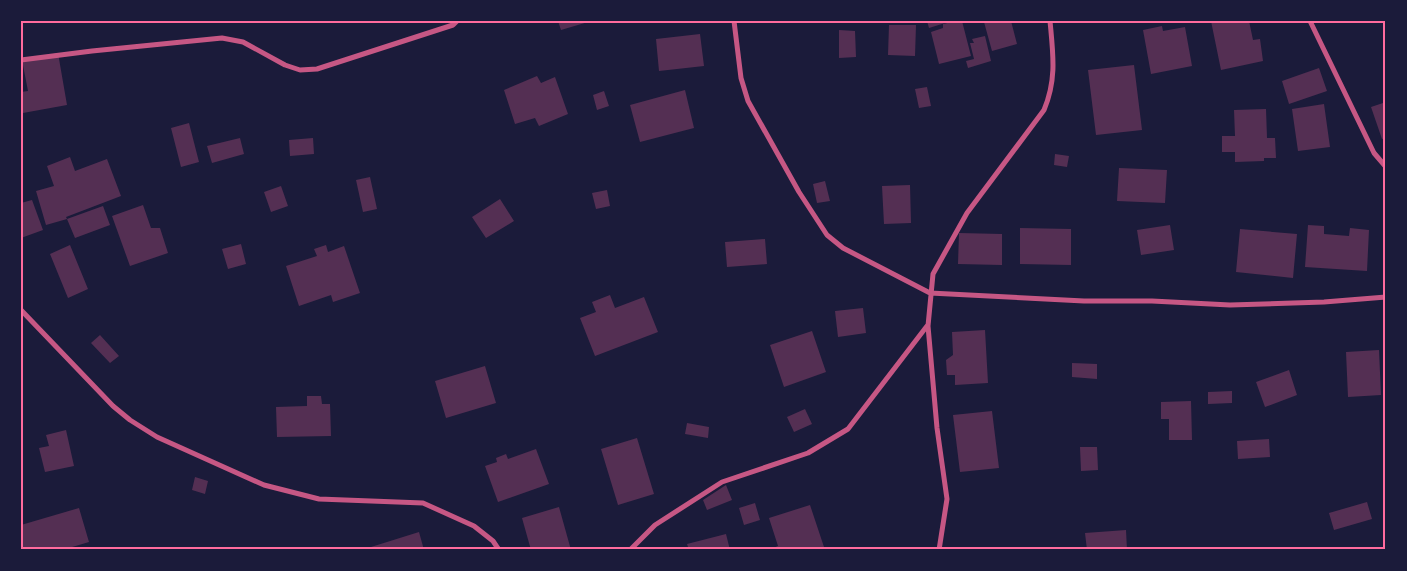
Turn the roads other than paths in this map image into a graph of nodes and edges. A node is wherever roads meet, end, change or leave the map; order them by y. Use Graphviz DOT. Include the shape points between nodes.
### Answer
graph roads {
  1 [pos="457,21"];
  2 [pos="734,21"];
  3 [pos="1050,21"];
  4 [pos="1310,21"];
  5 [pos="21,60"];
  6 [pos="1386,167"];
  7 [pos="930,294"];
  8 [pos="1386,297"];
  9 [pos="21,310"];
  10 [pos="928,326"];
  11 [pos="499,550"];
  12 [pos="630,550"];
  13 [pos="939,550"];
  1 -- 5 [label="street" via="317,69 300,70 243,42 222,38"];
  2 -- 7 [label="street" via="741,78 748,101 827,235 843,248"];
  3 -- 7 [label="street" via="1054,63 1051,94 1044,110 967,213 933,274"];
  4 -- 6 [label="street" via="1374,153"];
  7 -- 8 [label="street" via="1230,305"];
  7 -- 10 [label="street"];
  9 -- 11 [label="street" via="113,406 157,437 264,485 319,499 423,503 474,526"];
  10 -- 12 [label="street" via="848,429 808,453 722,482 655,525"];
  10 -- 13 [label="street" via="947,499"];
}
